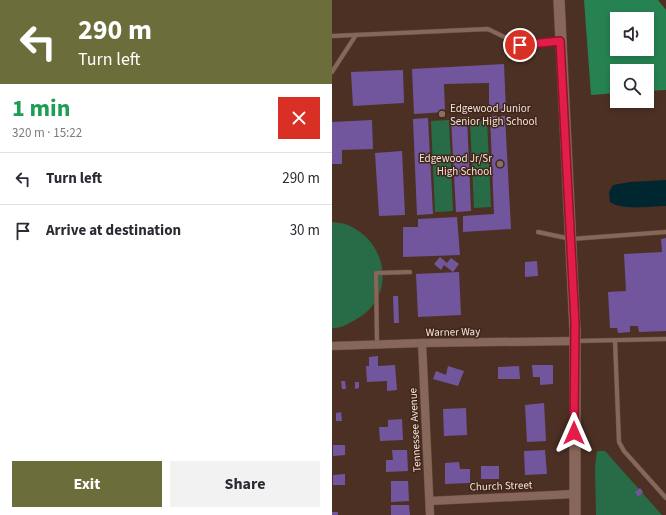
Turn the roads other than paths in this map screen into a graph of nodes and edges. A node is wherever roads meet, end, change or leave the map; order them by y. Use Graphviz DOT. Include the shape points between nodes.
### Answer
graph roads {
  1 [pos="559,0"];
  2 [pos="356,35"];
  3 [pos="332,36"];
  4 [pos="560,41"];
  5 [pos="332,72"];
  6 [pos="538,232"];
  7 [pos="666,232"];
  8 [pos="571,239"];
  9 [pos="410,272"];
  10 [pos="666,339"];
  11 [pos="575,341"];
  12 [pos="615,341"];
  13 [pos="422,343"];
  14 [pos="377,345"];
  15 [pos="332,346"];
  16 [pos="574,494"];
  17 [pos="666,498"];
  18 [pos="430,500"];
  19 [pos="430,515"];
  20 [pos="575,515"];
  1 -- 4 [label="street"];
  2 -- 3 [label="lane"];
  2 -- 4 [label="lane" via="488,29 520,45"];
  2 -- 5 [label="lane"];
  4 -- 8 [label="street"];
  6 -- 8 [label="lane"];
  7 -- 8 [label="lane"];
  8 -- 11 [label="street"];
  9 -- 14 [label="lane" via="376,273"];
  10 -- 12 [label="lane"];
  11 -- 12 [label="lane"];
  11 -- 13 [label="street, Warner Way"];
  11 -- 16 [label="street"];
  12 -- 17 [label="lane" via="620,442"];
  13 -- 14 [label="street, Warner Way"];
  13 -- 18 [label="street, Tennessee Avenue"];
  14 -- 15 [label="street, Warner Way"];
  16 -- 18 [label="street, Church Street"];
  16 -- 20 [label="street"];
  18 -- 19 [label="street, Tennessee Avenue"];
}
